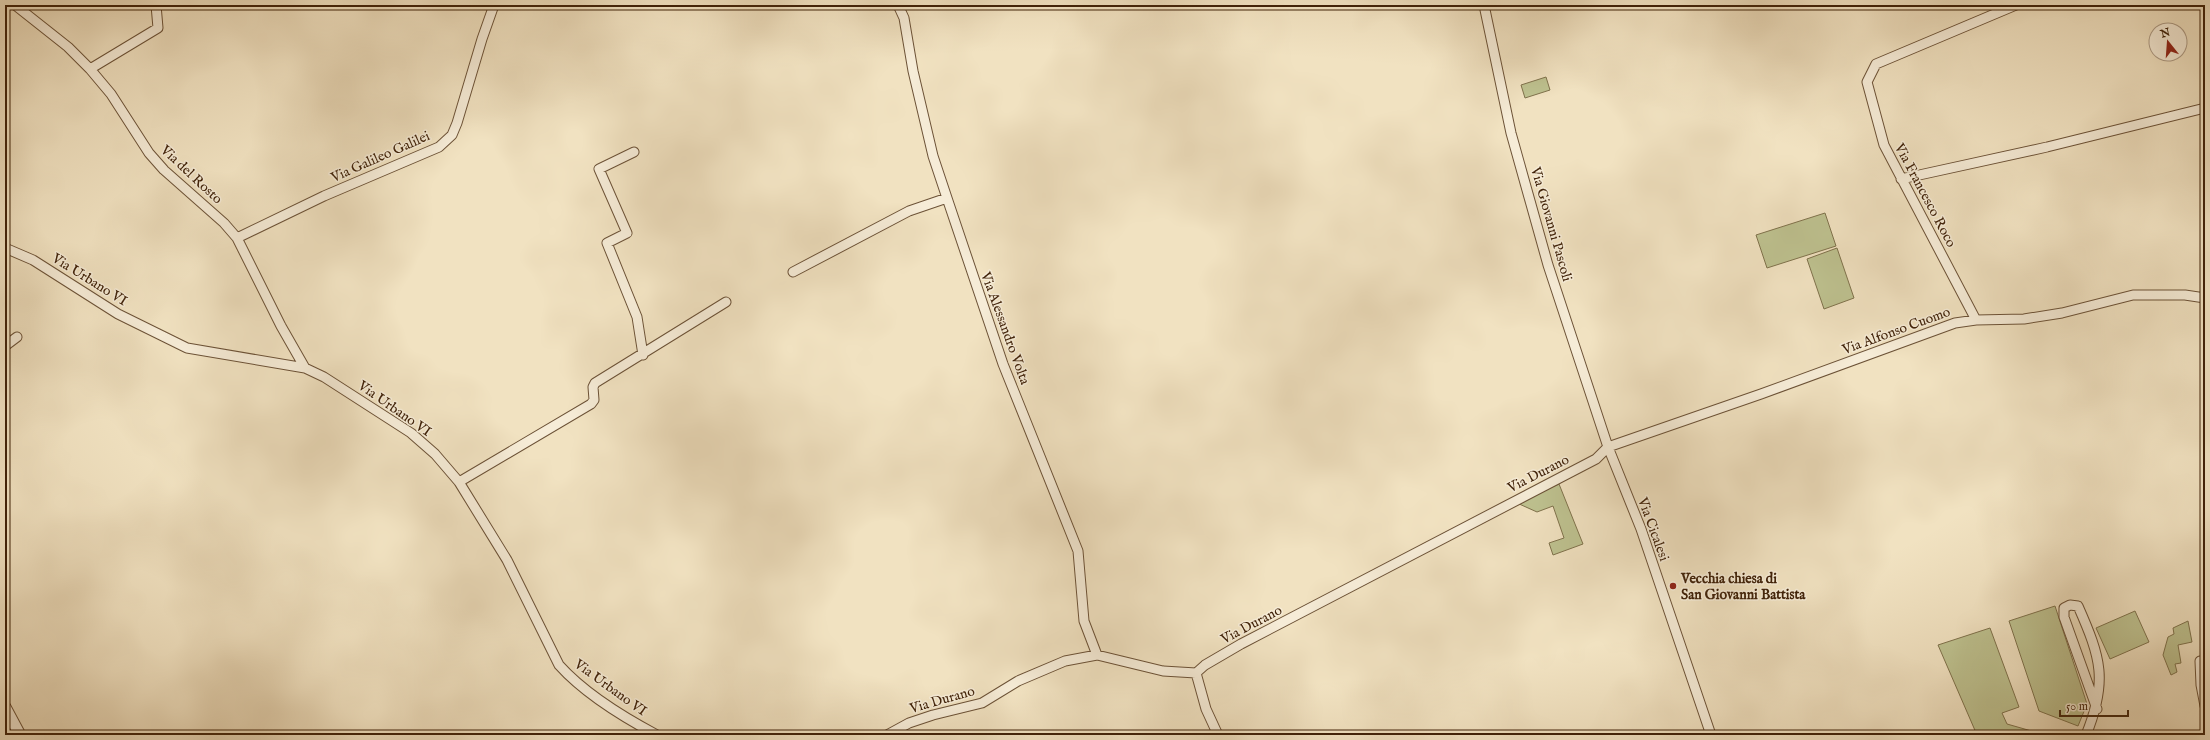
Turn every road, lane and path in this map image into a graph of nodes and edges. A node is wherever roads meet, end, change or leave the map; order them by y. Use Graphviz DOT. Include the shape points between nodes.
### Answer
graph roads {
  1 [pos="15,5"];
  2 [pos="156,5"];
  3 [pos="494,5"];
  4 [pos="898,5"];
  5 [pos="1484,5"];
  6 [pos="2016,5"];
  7 [pos="90,69"];
  8 [pos="2205,108"];
  9 [pos="634,152"];
  10 [pos="1901,179"];
  11 [pos="947,198"];
  12 [pos="237,238"];
  13 [pos="5,248"];
  14 [pos="794,272"];
  15 [pos="2205,298"];
  16 [pos="726,302"];
  17 [pos="1976,320"];
  18 [pos="17,337"];
  19 [pos="5,346"];
  20 [pos="643,355"];
  21 [pos="305,368"];
  22 [pos="1608,447"];
  23 [pos="459,482"];
  24 [pos="1097,655"];
  25 [pos="2200,661"];
  26 [pos="1196,673"];
  27 [pos="2205,706"];
  28 [pos="5,708"];
  29 [pos="2097,709"];
  30 [pos="20,735"];
  31 [pos="657,735"];
  32 [pos="887,735"];
  33 [pos="1218,735"];
  34 [pos="1711,735"];
  35 [pos="2086,735"];
  1 -- 7 [label="street, Via del Rosto" via="68,47"];
  2 -- 7 [label="street" via="158,28"];
  3 -- 12 [label="street, Via Galileo Galilei" via="457,123 452,134 438,147 324,196"];
  4 -- 11 [label="street, Via Alessandro Volta" via="904,18 933,156"];
  5 -- 22 [label="street, Via Giovanni Pascoli" via="1511,133 1548,265"];
  6 -- 10 [label="street, Via Francesco Roco" via="1876,64 1867,82 1884,145"];
  7 -- 12 [label="street, Via del Rosto" via="111,94 149,153"];
  8 -- 10 [label="street" via="2047,147"];
  9 -- 20 [label="street" via="599,169 627,232 606,243 637,316"];
  10 -- 17 [label="street, Via Francesco Roco"];
  11 -- 14 [label="street" via="909,212"];
  11 -- 24 [label="street, Via Alessandro Volta" via="1003,364 1078,551 1084,621"];
  12 -- 21 [label="street, Via del Rosto"];
  13 -- 21 [label="street, Via Urbano VI" via="33,260 118,314 187,348"];
  15 -- 17 [label="street, Via Alfonso Cuomo" via="2185,295 2133,295 2062,313 2024,319"];
  16 -- 20 [label="street"];
  17 -- 22 [label="street, Via Alfonso Cuomo" via="1933,330"];
  18 -- 19 [label="street"];
  20 -- 23 [label="street" via="595,383 594,400 591,404"];
  21 -- 23 [label="street, Via Urbano VI" via="324,377 411,433 435,454"];
  22 -- 26 [label="street, Via Durano" via="1596,459 1241,644"];
  22 -- 34 [label="street, Via Cicalesi" via="1641,529"];
  23 -- 31 [label="street, Via Urbano VI" via="508,560 559,665 614,710"];
  24 -- 26 [label="street, Via Durano" via="1163,671"];
  24 -- 32 [label="street, Via Durano" via="1064,661 1048,667 1018,681 982,703 909,723"];
  25 -- 27 [label="street"];
  26 -- 33 [label="street" via="1206,709"];
  28 -- 30 [label="street"];
  29 -- 29 [label="street" via="2064,617 2064,608 2070,605 2078,606 2096,652 2101,678"];
  29 -- 35 [label="street"];
}
